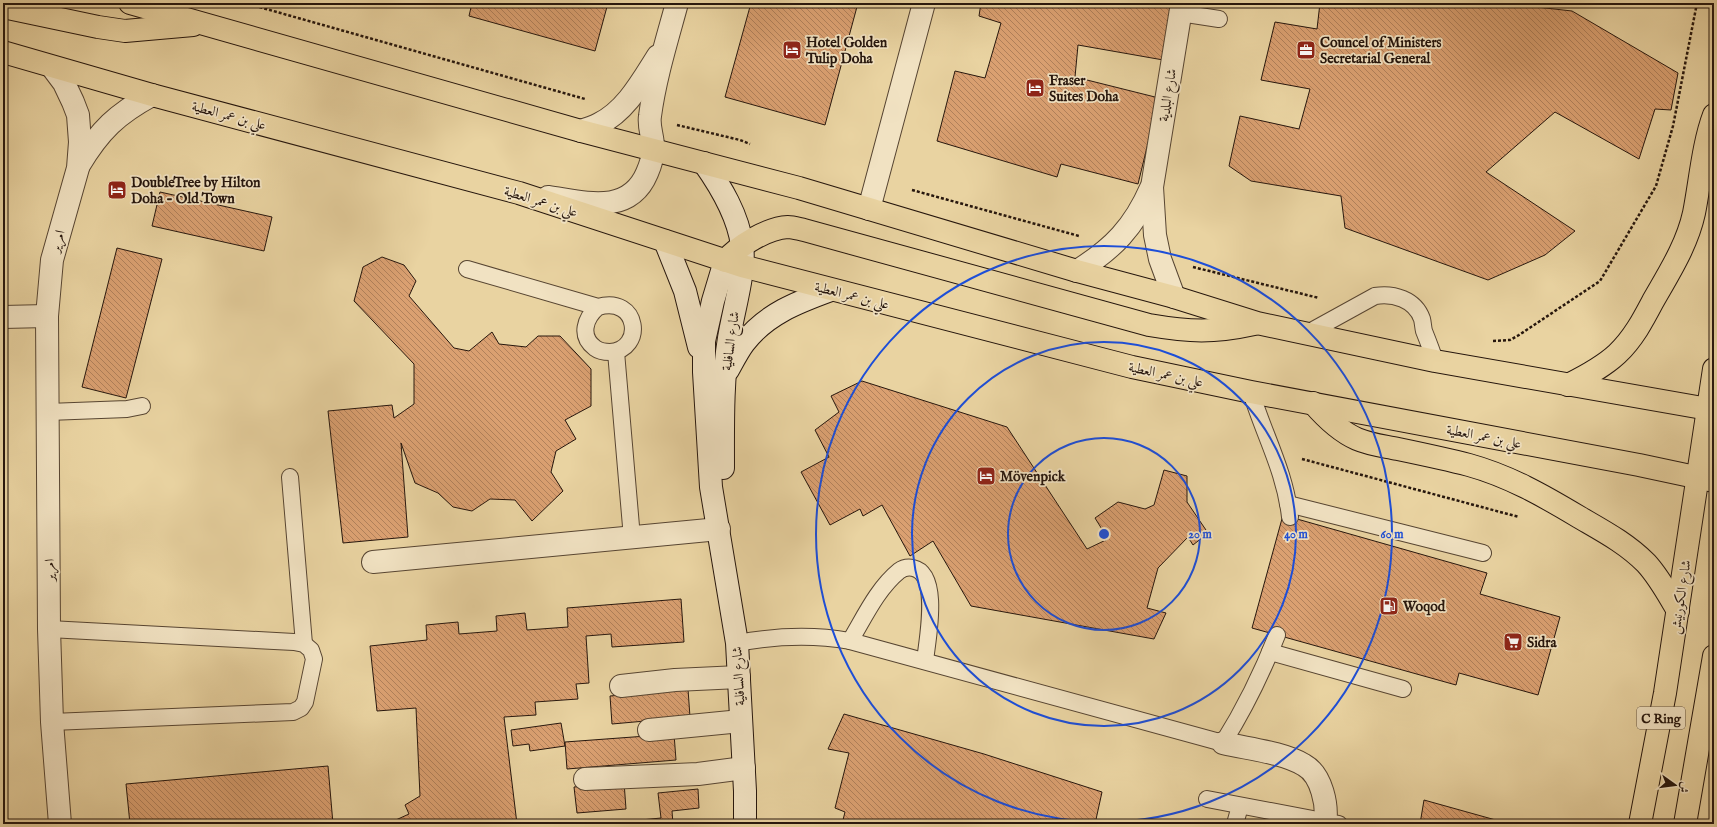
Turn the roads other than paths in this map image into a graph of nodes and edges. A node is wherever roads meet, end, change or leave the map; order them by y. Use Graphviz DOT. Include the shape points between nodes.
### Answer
graph roads {
  1 [pos="130,3"];
  2 [pos="677,3"];
  3 [pos="924,3"];
  4 [pos="3,6"];
  5 [pos="1181,8"];
  6 [pos="1219,19"];
  7 [pos="204,23"];
  8 [pos="665,45"];
  9 [pos="3,52"];
  10 [pos="52,67"];
  11 [pos="152,95"];
  12 [pos="1714,115"];
  13 [pos="581,131"];
  14 [pos="654,149"];
  15 [pos="704,163"];
  16 [pos="78,168"];
  17 [pos="1152,187"];
  18 [pos="519,193"];
  19 [pos="869,209"];
  20 [pos="665,241"];
  21 [pos="742,245"];
  22 [pos="733,264"];
  23 [pos="467,268"];
  24 [pos="1077,271"];
  25 [pos="831,290"];
  26 [pos="1174,297"];
  27 [pos="598,307"];
  28 [pos="47,316"];
  29 [pos="3,317"];
  30 [pos="1258,323"];
  31 [pos="1306,334"];
  32 [pos="616,352"];
  33 [pos="1435,361"];
  34 [pos="1714,369"];
  35 [pos="714,374"];
  36 [pos="1568,384"];
  37 [pos="1251,392"];
  38 [pos="1312,403"];
  39 [pos="142,406"];
  40 [pos="48,412"];
  41 [pos="1712,412"];
  42 [pos="290,477"];
  43 [pos="1709,477"];
  44 [pos="719,530"];
  45 [pos="632,538"];
  46 [pos="1483,553"];
  47 [pos="373,562"];
  48 [pos="1678,611"];
  49 [pos="50,629"];
  50 [pos="1277,635"];
  51 [pos="850,641"];
  52 [pos="737,643"];
  53 [pos="304,644"];
  54 [pos="1270,652"];
  55 [pos="1714,656"];
  56 [pos="925,661"];
  57 [pos="739,677"];
  58 [pos="622,686"];
  59 [pos="1403,689"];
  60 [pos="741,720"];
  61 [pos="52,722"];
  62 [pos="649,730"];
  63 [pos="1224,743"];
  64 [pos="744,768"];
  65 [pos="585,779"];
  66 [pos="1207,799"];
  67 [pos="1240,806"];
  68 [pos="1330,823"];
  69 [pos="60,824"];
  70 [pos="745,824"];
  71 [pos="1235,824"];
  72 [pos="1640,824"];
  73 [pos="1685,824"];
  1 -- 7 [label="main road"];
  2 -- 8 [label="street"];
  3 -- 19 [label="street"];
  4 -- 7 [label="main road" via="125,31"];
  5 -- 6 [label="lane"];
  5 -- 17 [label="street, شارع البلدية"];
  7 -- 13 [label="main road"];
  8 -- 13 [label="street" via="633,93 619,109 599,124"];
  8 -- 14 [label="street" via="650,118"];
  9 -- 10 [label="main road, علي بن عمر العطية"];
  10 -- 11 [label="main road, علي بن عمر العطية"];
  10 -- 16 [label="street, امرير" via="64,83 78,115"];
  11 -- 16 [label="street, امرير" via="129,107 109,124 92,144"];
  11 -- 18 [label="main road, علي بن عمر العطية"];
  12 -- 36 [label="main road" via="1693,215 1679,256 1630,340 1617,354 1586,376"];
  13 -- 14 [label="main road"];
  14 -- 15 [label="main road"];
  14 -- 18 [label="street" via="643,184 630,197 612,203"];
  15 -- 19 [label="main road"];
  15 -- 21 [label="street, شارع السافلية" via="728,202 737,223"];
  16 -- 28 [label="street, امرير" via="52,260"];
  17 -- 24 [label="street, شارع البلدية" via="1129,228 1113,245"];
  17 -- 26 [label="street, شارع البلدية" via="1155,235 1160,259"];
  18 -- 20 [label="main road, علي بن عمر العطية"];
  19 -- 24 [label="main road"];
  20 -- 22 [label="main road, علي بن عمر العطية"];
  20 -- 35 [label="street"];
  21 -- 22 [label="street, شارع السافلية"];
  21 -- 30 [label="main road" via="775,229 790,227 1149,325 1203,332"];
  22 -- 25 [label="main road, علي بن عمر العطية"];
  22 -- 35 [label="street, شارع السافلية" via="729,339"];
  23 -- 27 [label="lane"];
  24 -- 26 [label="main road"];
  25 -- 35 [label="street" via="803,300 769,318"];
  25 -- 37 [label="main road, علي بن عمر العطية" via="1132,367"];
  26 -- 30 [label="main road"];
  27 -- 32 [label="lane" via="586,322 585,332 589,342 596,349"];
  27 -- 32 [label="lane" via="608,304 618,306 626,311 632,320 631,339"];
  28 -- 29 [label="street"];
  28 -- 40 [label="street, امرير"];
  30 -- 31 [label="main road"];
  31 -- 33 [label="main road"];
  31 -- 33 [label="lane" via="1375,296 1397,296 1407,300 1422,318"];
  32 -- 45 [label="lane"];
  33 -- 36 [label="main road"];
  34 -- 41 [label="main road, شارع الكورنيش / C Ring"];
  35 -- 44 [label="street, شارع السافلية" via="710,473"];
  36 -- 41 [label="main road"];
  37 -- 38 [label="main road, علي بن عمر العطية"];
  37 -- 46 [label="lane" via="1280,469 1289,511"];
  38 -- 43 [label="main road, علي بن عمر العطية"];
  38 -- 48 [label="main road" via="1325,418 1356,439 1490,472 1545,497 1634,552 1658,578"];
  39 -- 40 [label="lane" via="127,409"];
  40 -- 49 [label="street, امرير"];
  41 -- 43 [label="main road, شارع الكورنيش / C Ring"];
  42 -- 53 [label="lane"];
  43 -- 48 [label="main road, شارع الكورنيش / C Ring"];
  44 -- 45 [label="street"];
  44 -- 52 [label="street, شارع السافلية"];
  45 -- 47 [label="street"];
  48 -- 72 [label="main road, شارع الكورنيش / C Ring"];
  49 -- 53 [label="lane"];
  49 -- 61 [label="street, امرير"];
  50 -- 54 [label="lane"];
  51 -- 52 [label="lane" via="803,636 769,637"];
  51 -- 56 [label="lane"];
  51 -- 56 [label="lane" via="881,590 890,580 900,570 916,568 922,572 930,592"];
  52 -- 57 [label="street, شارع السافلية"];
  53 -- 61 [label="lane" via="311,650 314,659 305,702 301,708 293,712"];
  54 -- 59 [label="lane"];
  54 -- 63 [label="lane" via="1249,699"];
  55 -- 73 [label="main road"];
  56 -- 63 [label="lane"];
  57 -- 58 [label="street"];
  57 -- 60 [label="street, شارع السافلية"];
  60 -- 62 [label="street"];
  60 -- 64 [label="street, شارع السافلية"];
  61 -- 69 [label="street, امرير"];
  63 -- 68 [label="street" via="1288,758 1306,766 1320,783"];
  64 -- 65 [label="street" via="684,775"];
  64 -- 70 [label="street, شارع السافلية"];
  66 -- 67 [label="lane"];
  67 -- 68 [label="lane"];
  67 -- 71 [label="lane"];
}
